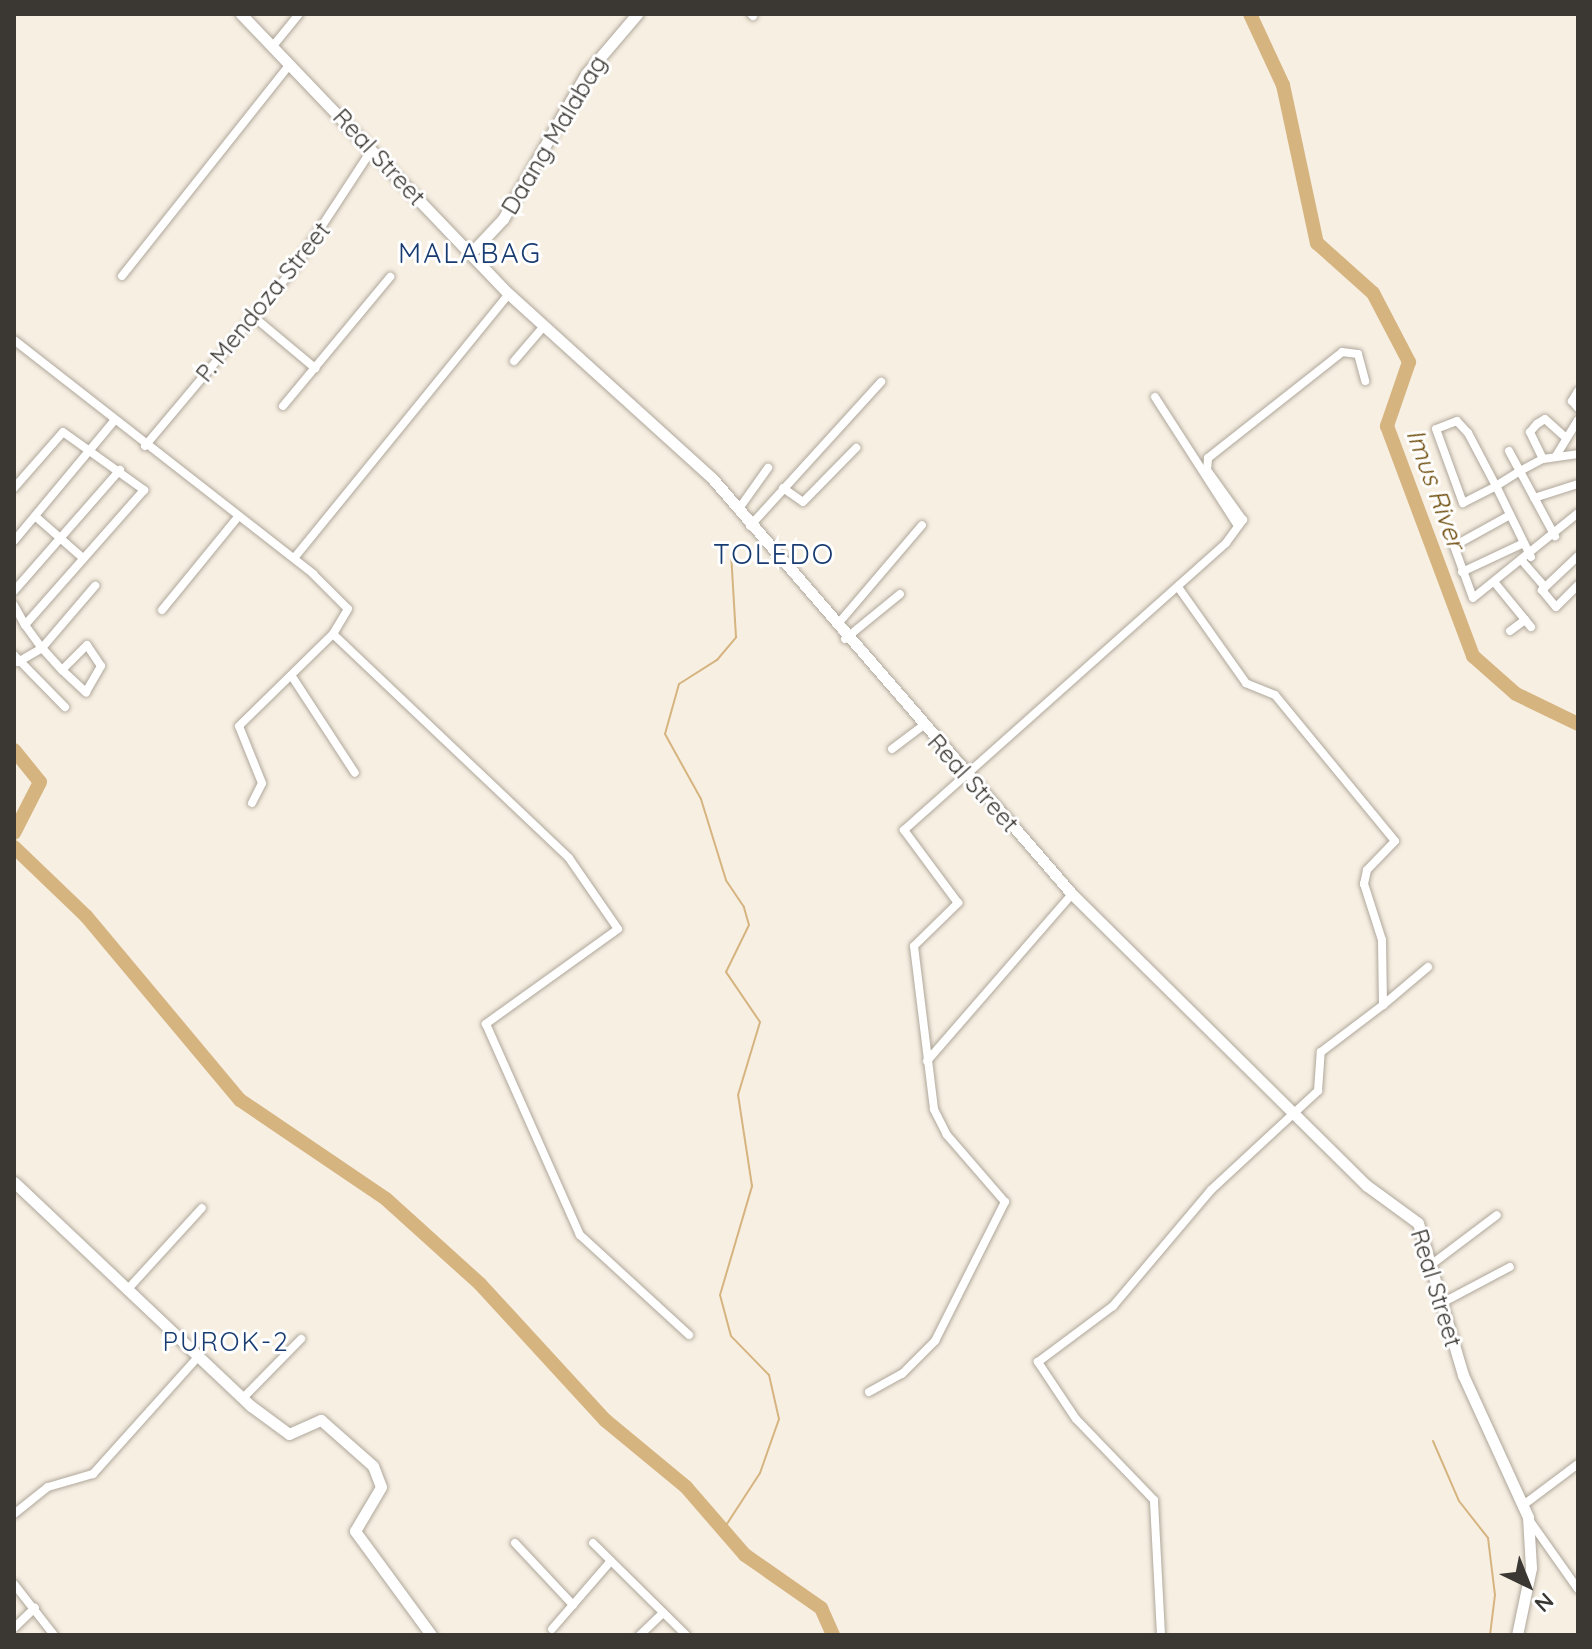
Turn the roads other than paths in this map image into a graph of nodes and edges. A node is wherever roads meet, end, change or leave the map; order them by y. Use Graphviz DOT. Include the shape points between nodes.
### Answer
graph roads {
  1 [pos="241,14"];
  2 [pos="299,14"];
  3 [pos="637,14"];
  4 [pos="273,46"];
  5 [pos="290,64"];
  6 [pos="371,151"];
  7 [pos="470,254"];
  8 [pos="122,276"];
  9 [pos="390,277"];
  10 [pos="509,294"];
  11 [pos="254,317"];
  12 [pos="544,326"];
  13 [pos="14,340"];
  14 [pos="514,361"];
  15 [pos="315,368"];
  16 [pos="1365,381"];
  17 [pos="881,382"];
  18 [pos="1578,391"];
  19 [pos="1155,397"];
  20 [pos="283,406"];
  21 [pos="1578,408"];
  22 [pos="1578,420"];
  23 [pos="113,422"];
  24 [pos="1564,436"];
  25 [pos="145,446"];
  26 [pos="856,448"];
  27 [pos="91,451"];
  28 [pos="1509,451"];
  29 [pos="1578,454"];
  30 [pos="1556,456"];
  31 [pos="1543,459"];
  32 [pos="768,468"];
  33 [pos="120,470"];
  34 [pos="1520,471"];
  35 [pos="1578,484"];
  36 [pos="1496,486"];
  37 [pos="14,488"];
  38 [pos="783,488"];
  39 [pos="1534,498"];
  40 [pos="738,510"];
  41 [pos="1578,513"];
  42 [pos="1510,515"];
  43 [pos="35,516"];
  44 [pos="237,518"];
  45 [pos="922,525"];
  46 [pos="1238,526"];
  47 [pos="750,527"];
  48 [pos="1555,536"];
  49 [pos="60,537"];
  50 [pos="14,541"];
  51 [pos="1524,543"];
  52 [pos="1578,556"];
  53 [pos="295,557"];
  54 [pos="83,558"];
  55 [pos="1528,560"];
  56 [pos="1462,572"];
  57 [pos="1495,583"];
  58 [pos="1578,585"];
  59 [pos="95,586"];
  60 [pos="1178,587"];
  61 [pos="1545,587"];
  62 [pos="14,591"];
  63 [pos="900,594"];
  64 [pos="14,605"];
  65 [pos="162,610"];
  66 [pos="25,625"];
  67 [pos="835,627"];
  68 [pos="1510,631"];
  69 [pos="333,634"];
  70 [pos="845,639"];
  71 [pos="42,648"];
  72 [pos="16,659"];
  73 [pos="62,670"];
  74 [pos="293,678"];
  75 [pos="65,707"];
  76 [pos="922,726"];
  77 [pos="892,749"];
  78 [pos="355,773"];
  79 [pos="966,773"];
  80 [pos="252,803"];
  81 [pos="1072,894"];
  82 [pos="1428,967"];
  83 [pos="1383,1005"];
  84 [pos="927,1061"];
  85 [pos="1295,1110"];
  86 [pos="14,1182"];
  87 [pos="202,1208"];
  88 [pos="1497,1215"];
  89 [pos="1432,1264"];
  90 [pos="1510,1267"];
  91 [pos="127,1290"];
  92 [pos="1439,1305"];
  93 [pos="689,1335"];
  94 [pos="301,1339"];
  95 [pos="198,1357"];
  96 [pos="869,1392"];
  97 [pos="243,1398"];
  98 [pos="1578,1464"];
  99 [pos="1525,1512"];
  100 [pos="14,1514"];
  101 [pos="515,1543"];
  102 [pos="593,1543"];
  103 [pos="611,1561"];
  104 [pos="14,1584"];
  105 [pos="1578,1589"];
  106 [pos="573,1605"];
  107 [pos="35,1608"];
  108 [pos="663,1613"];
  109 [pos="14,1628"];
  110 [pos="552,1629"];
  111 [pos="54,1635"];
  112 [pos="431,1635"];
  113 [pos="640,1635"];
  114 [pos="686,1635"];
  115 [pos="1161,1635"];
  116 [pos="1517,1635"];
  1 -- 4 [label="street, Real Street"];
  2 -- 4 [label="street"];
  3 -- 7 [label="street, Daang Malabag" via="586,74 503,219"];
  4 -- 5 [label="street, Real Street"];
  5 -- 6 [label="street, Real Street"];
  5 -- 8 [label="street"];
  6 -- 7 [label="street, Real Street"];
  6 -- 11 [label="street, P. Mendoza Street" via="340,206"];
  7 -- 10 [label="street, Real Street"];
  9 -- 15 [label="street"];
  10 -- 12 [label="street, Real Street"];
  10 -- 53 [label="street"];
  11 -- 15 [label="street"];
  11 -- 25 [label="street, P. Mendoza Street"];
  12 -- 14 [label="street"];
  12 -- 40 [label="street, Real Street" via="689,456"];
  13 -- 23 [label="street"];
  15 -- 20 [label="street"];
  16 -- 46 [label="street" via="1358,354 1342,352 1208,458 1207,470 1243,520"];
  17 -- 38 [label="street"];
  18 -- 21 [label="street" via="1572,401"];
  19 -- 46 [label="street"];
  22 -- 24 [label="street"];
  23 -- 25 [label="street"];
  23 -- 27 [label="street"];
  24 -- 30 [label="street"];
  24 -- 31 [label="street" via="1545,419 1537,424 1530,432"];
  25 -- 44 [label="street"];
  26 -- 38 [label="street" via="803,502"];
  27 -- 33 [label="street"];
  27 -- 37 [label="street" via="63,432"];
  27 -- 43 [label="street"];
  28 -- 34 [label="street"];
  29 -- 30 [label="street"];
  30 -- 31 [label="street"];
  31 -- 34 [label="street"];
  32 -- 40 [label="street"];
  33 -- 49 [label="street"];
  33 -- 54 [label="street" via="144,490"];
  34 -- 36 [label="street"];
  34 -- 39 [label="street"];
  35 -- 39 [label="street"];
  36 -- 36 [label="street" via="1463,503 1436,429 1457,421"];
  36 -- 42 [label="street"];
  38 -- 47 [label="street"];
  39 -- 48 [label="street"];
  40 -- 47 [label="street, Real Street"];
  41 -- 48 [label="street"];
  42 -- 51 [label="street"];
  42 -- 56 [label="street" via="1456,542"];
  43 -- 49 [label="street"];
  43 -- 50 [label="street"];
  44 -- 53 [label="street"];
  44 -- 65 [label="street"];
  45 -- 67 [label="street"];
  46 -- 60 [label="street"];
  47 -- 67 [label="street, Real Street"];
  48 -- 55 [label="street"];
  49 -- 54 [label="street"];
  49 -- 62 [label="street"];
  51 -- 55 [label="street"];
  51 -- 56 [label="street"];
  52 -- 61 [label="street"];
  53 -- 69 [label="street" via="348,609"];
  54 -- 66 [label="street"];
  55 -- 57 [label="street"];
  55 -- 61 [label="street"];
  56 -- 57 [label="street" via="1473,598"];
  57 -- 68 [label="street" via="1528,624"];
  58 -- 61 [label="street" via="1556,607"];
  59 -- 71 [label="street"];
  60 -- 79 [label="street"];
  60 -- 83 [label="street" via="1246,683 1275,695 1395,835 1364,884 1382,940"];
  63 -- 70 [label="street"];
  64 -- 66 [label="street"];
  66 -- 71 [label="street"];
  67 -- 70 [label="street, Real Street"];
  69 -- 74 [label="street"];
  69 -- 93 [label="street" via="569,858 618,929 486,1024 580,1235"];
  70 -- 76 [label="street, Real Street"];
  71 -- 72 [label="street"];
  71 -- 73 [label="street"];
  72 -- 75 [label="street"];
  73 -- 73 [label="street" via="87,645 101,666 86,692"];
  74 -- 78 [label="street"];
  74 -- 80 [label="street" via="239,726 262,783"];
  76 -- 77 [label="street"];
  76 -- 79 [label="street, Real Street"];
  79 -- 81 [label="street, Real Street"];
  79 -- 84 [label="street" via="903,833 958,903 915,939"];
  81 -- 84 [label="street"];
  81 -- 85 [label="street, Real Street"];
  82 -- 83 [label="street"];
  83 -- 85 [label="street" via="1321,1052 1318,1091"];
  84 -- 96 [label="street" via="947,1135 1005,1202 935,1341 902,1374"];
  85 -- 89 [label="street, Real Street" via="1366,1185 1418,1223"];
  85 -- 115 [label="street" via="1163,1240 1113,1306 1038,1362 1076,1419 1154,1500"];
  86 -- 91 [label="street"];
  87 -- 91 [label="street"];
  88 -- 89 [label="street"];
  89 -- 92 [label="street, Real Street"];
  90 -- 92 [label="street"];
  91 -- 95 [label="street"];
  92 -- 99 [label="street, Real Street"];
  94 -- 97 [label="street"];
  95 -- 97 [label="street"];
  95 -- 100 [label="street" via="87,1479 48,1487"];
  97 -- 112 [label="street" via="289,1434 321,1420 373,1466 381,1487 355,1531"];
  98 -- 99 [label="street"];
  99 -- 105 [label="street"];
  99 -- 116 [label="street, Real Street" via="1531,1568"];
  101 -- 106 [label="street"];
  102 -- 103 [label="street"];
  103 -- 106 [label="street"];
  103 -- 108 [label="street"];
  104 -- 107 [label="street"];
  106 -- 110 [label="street"];
  107 -- 109 [label="street"];
  107 -- 111 [label="street"];
  108 -- 113 [label="street"];
  108 -- 114 [label="street"];
}
